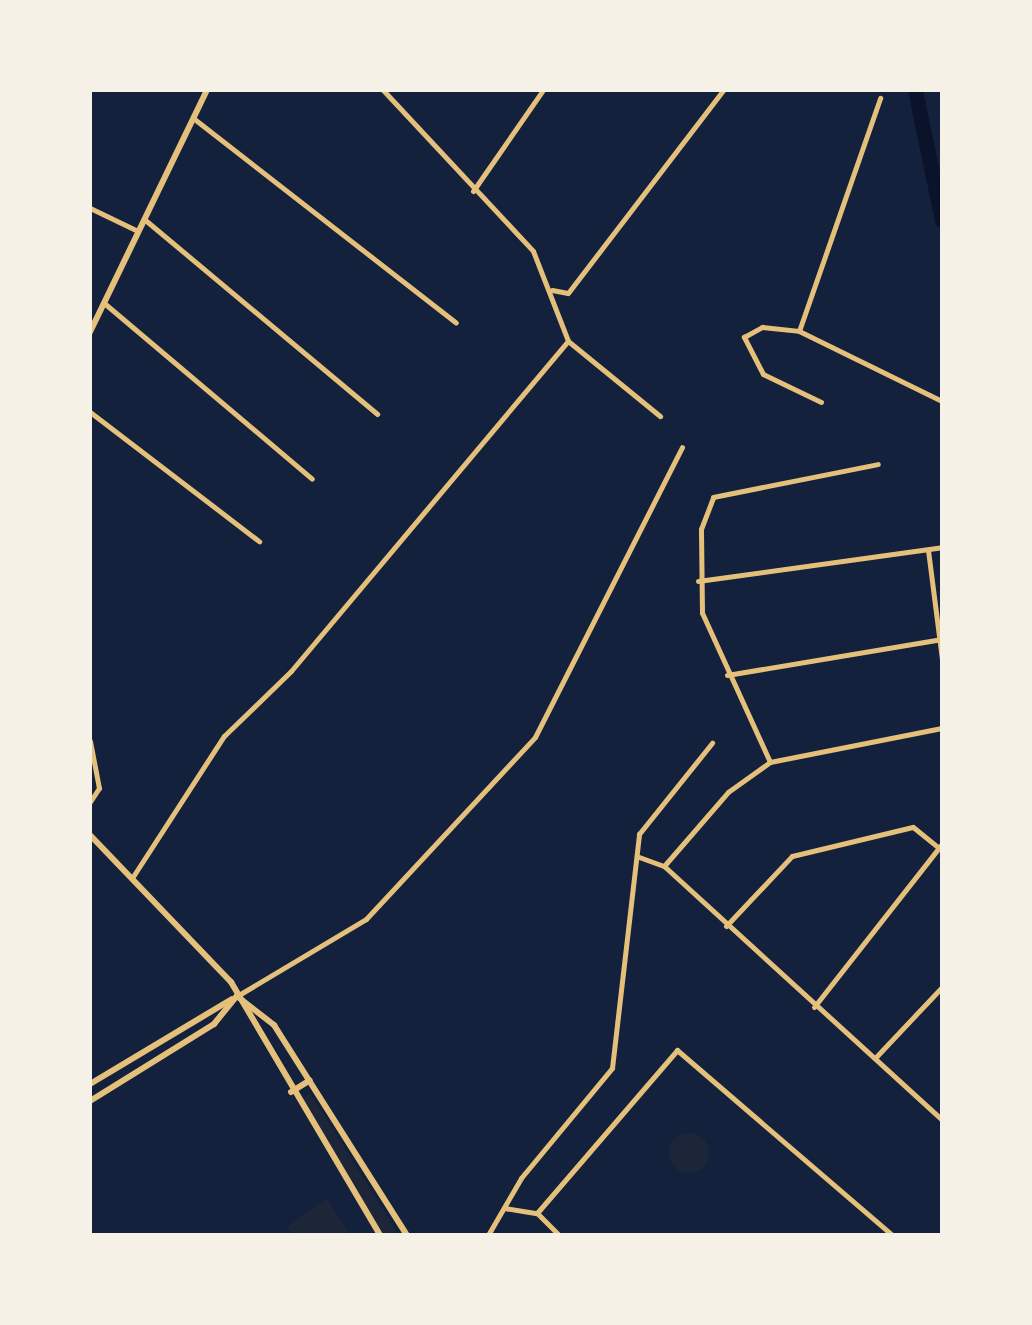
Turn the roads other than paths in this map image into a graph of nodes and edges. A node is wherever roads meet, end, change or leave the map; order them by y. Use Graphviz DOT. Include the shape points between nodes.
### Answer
graph roads {
  1 [pos="207,90"];
  2 [pos="383,90"];
  3 [pos="544,90"];
  4 [pos="723,90"];
  5 [pos="880,98"];
  6 [pos="193,118"];
  7 [pos="473,191"];
  8 [pos="90,208"];
  9 [pos="144,219"];
  10 [pos="138,231"];
  11 [pos="552,290"];
  12 [pos="104,303"];
  13 [pos="456,323"];
  14 [pos="90,332"];
  15 [pos="800,332"];
  16 [pos="568,341"];
  17 [pos="942,401"];
  18 [pos="822,402"];
  19 [pos="90,412"];
  20 [pos="377,414"];
  21 [pos="660,416"];
  22 [pos="682,447"];
  23 [pos="878,464"];
  24 [pos="312,479"];
  25 [pos="260,541"];
  26 [pos="942,547"];
  27 [pos="928,550"];
  28 [pos="698,581"];
  29 [pos="941,639"];
  30 [pos="942,660"];
  31 [pos="727,675"];
  32 [pos="942,728"];
  33 [pos="90,741"];
  34 [pos="712,743"];
  35 [pos="770,762"];
  36 [pos="90,802"];
  37 [pos="90,835"];
  38 [pos="940,845"];
  39 [pos="639,857"];
  40 [pos="664,866"];
  41 [pos="132,878"];
  42 [pos="726,926"];
  43 [pos="942,986"];
  44 [pos="238,996"];
  45 [pos="814,1007"];
  46 [pos="875,1058"];
  47 [pos="310,1080"];
  48 [pos="90,1084"];
  49 [pos="291,1092"];
  50 [pos="90,1101"];
  51 [pos="941,1117"];
  52 [pos="504,1208"];
  53 [pos="536,1213"];
  54 [pos="380,1235"];
  55 [pos="407,1235"];
  56 [pos="488,1235"];
  57 [pos="559,1235"];
  58 [pos="892,1235"];
  1 -- 6 [label="street"];
  2 -- 7 [label="street"];
  3 -- 7 [label="street"];
  4 -- 11 [label="street" via="568,293"];
  5 -- 15 [label="street"];
  6 -- 9 [label="street"];
  6 -- 13 [label="street"];
  7 -- 11 [label="street" via="533,250"];
  8 -- 10 [label="street"];
  9 -- 10 [label="street"];
  9 -- 20 [label="street"];
  10 -- 12 [label="street"];
  11 -- 16 [label="street"];
  12 -- 14 [label="street"];
  12 -- 24 [label="street"];
  15 -- 17 [label="street"];
  15 -- 18 [label="street" via="762,327 744,346 763,374"];
  16 -- 21 [label="street"];
  16 -- 41 [label="street" via="291,671 224,736"];
  19 -- 25 [label="street"];
  22 -- 44 [label="street" via="534,738 366,920"];
  23 -- 28 [label="street" via="713,497"];
  26 -- 27 [label="street"];
  27 -- 28 [label="street"];
  27 -- 29 [label="street"];
  28 -- 31 [label="street"];
  29 -- 30 [label="street"];
  29 -- 31 [label="street"];
  31 -- 35 [label="street"];
  32 -- 35 [label="street"];
  33 -- 36 [label="street" via="99,788"];
  34 -- 39 [label="street" via="660,800 640,834"];
  35 -- 40 [label="street" via="728,792"];
  37 -- 41 [label="street"];
  38 -- 42 [label="street" via="913,827 792,856"];
  38 -- 45 [label="street"];
  39 -- 40 [label="street"];
  39 -- 52 [label="street" via="612,1068"];
  40 -- 42 [label="street"];
  41 -- 44 [label="street"];
  42 -- 45 [label="street"];
  43 -- 46 [label="street"];
  44 -- 47 [label="street" via="274,1024"];
  44 -- 48 [label="street"];
  44 -- 49 [label="street"];
  44 -- 50 [label="street" via="214,1024"];
  45 -- 46 [label="street"];
  46 -- 51 [label="street"];
  47 -- 49 [label="street"];
  47 -- 55 [label="street"];
  49 -- 54 [label="street"];
  52 -- 53 [label="street"];
  52 -- 56 [label="street"];
  53 -- 57 [label="street"];
  53 -- 58 [label="street" via="678,1050"];
}
